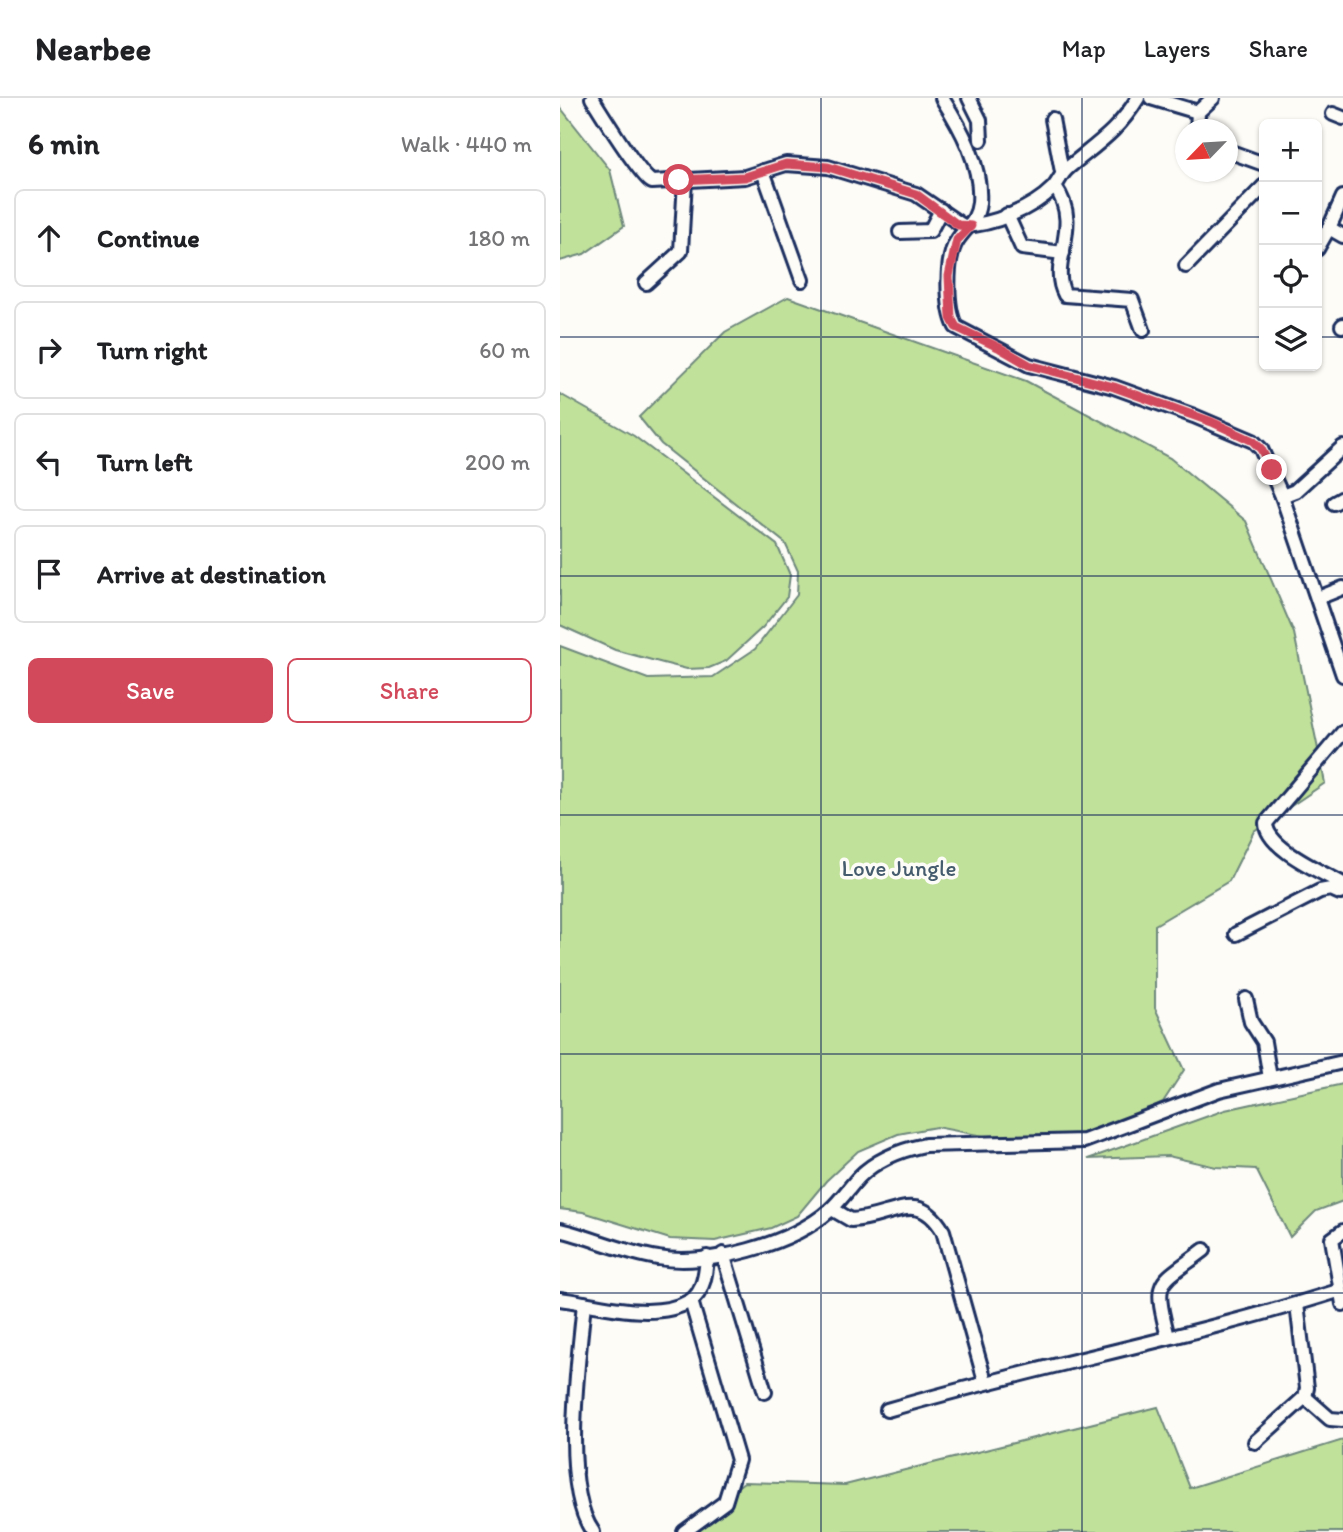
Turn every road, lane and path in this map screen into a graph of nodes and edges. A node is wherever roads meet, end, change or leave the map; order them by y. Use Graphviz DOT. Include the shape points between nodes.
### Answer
graph roads {
  1 [pos="592,98"];
  2 [pos="942,98"];
  3 [pos="969,98"];
  4 [pos="1138,98"];
  5 [pos="1151,98"];
  6 [pos="1213,98"];
  7 [pos="1198,112"];
  8 [pos="1198,119"];
  9 [pos="1052,120"];
  10 [pos="981,140"];
  11 [pos="1238,155"];
  12 [pos="1259,162"];
  13 [pos="763,171"];
  14 [pos="1062,172"];
  15 [pos="685,180"];
  16 [pos="1055,187"];
  17 [pos="1259,191"];
  18 [pos="1343,197"];
  19 [pos="941,211"];
  20 [pos="1007,215"];
  21 [pos="971,226"];
  22 [pos="1329,228"];
  23 [pos="900,232"];
  24 [pos="1343,236"];
  25 [pos="1319,245"];
  26 [pos="1063,253"];
  27 [pos="1186,266"];
  28 [pos="802,280"];
  29 [pos="646,283"];
  30 [pos="1143,330"];
  31 [pos="1343,447"];
  32 [pos="1282,496"];
  33 [pos="1343,588"];
  34 [pos="1318,598"];
  35 [pos="1343,675"];
  36 [pos="1343,732"];
  37 [pos="1342,892"];
  38 [pos="1236,934"];
  39 [pos="1246,999"];
  40 [pos="1343,1062"];
  41 [pos="1270,1078"];
  42 [pos="832,1209"];
  43 [pos="560,1230"];
  44 [pos="1343,1231"];
  45 [pos="1204,1250"];
  46 [pos="723,1254"];
  47 [pos="708,1257"];
  48 [pos="1341,1298"];
  49 [pos="560,1299"];
  50 [pos="691,1301"];
  51 [pos="583,1303"];
  52 [pos="1297,1304"];
  53 [pos="1168,1337"];
  54 [pos="985,1381"];
  55 [pos="765,1392"];
  56 [pos="1305,1397"];
  57 [pos="887,1410"];
  58 [pos="1343,1420"];
  59 [pos="1255,1442"];
  60 [pos="593,1532"];
  61 [pos="684,1532"];
  1 -- 15 [label="street" via="645,178 659,183"];
  2 -- 21 [label="street" via="974,163 979,200"];
  3 -- 10 [label="street" via="980,120"];
  4 -- 14 [label="street" via="1114,133"];
  5 -- 7 [label="street"];
  6 -- 7 [label="street"];
  7 -- 8 [label="street"];
  9 -- 14 [label="street"];
  11 -- 12 [label="street"];
  13 -- 15 [label="street" via="745,177"];
  13 -- 19 [label="street" via="786,164 828,167 916,194"];
  13 -- 28 [label="street"];
  14 -- 16 [label="street"];
  15 -- 29 [label="street" via="681,251"];
  16 -- 20 [label="street"];
  16 -- 26 [label="street" via="1068,212"];
  17 -- 27 [label="street"];
  18 -- 22 [label="street"];
  19 -- 21 [label="street" via="958,225"];
  19 -- 23 [label="street" via="930,231"];
  20 -- 21 [label="street"];
  20 -- 26 [label="street" via="1021,248"];
  21 -- 32 [label="street" via="957,240 949,276 951,318 956,327 1029,365 1114,387 1253,441"];
  22 -- 24 [label="street"];
  22 -- 25 [label="street"];
  26 -- 30 [label="street" via="1065,295 1132,300"];
  31 -- 32 [label="street" via="1295,491"];
  32 -- 34 [label="street"];
  33 -- 34 [label="street"];
  34 -- 35 [label="street"];
  36 -- 37 [label="street" via="1266,823 1276,845"];
  37 -- 38 [label="street" via="1320,891"];
  39 -- 41 [label="street" via="1251,1022 1264,1042"];
  40 -- 41 [label="street"];
  41 -- 42 [label="street" via="1191,1098 1084,1141 926,1145 902,1150 860,1176"];
  42 -- 46 [label="street" via="802,1230"];
  42 -- 54 [label="street" via="851,1220 912,1207 925,1208 934,1216 943,1231"];
  43 -- 47 [label="street" via="660,1259"];
  44 -- 48 [label="street" via="1332,1239"];
  45 -- 53 [label="street" via="1164,1280 1159,1289"];
  46 -- 47 [label="street"];
  46 -- 55 [label="street"];
  47 -- 50 [label="street" via="705,1278"];
  48 -- 52 [label="street"];
  49 -- 51 [label="street"];
  50 -- 51 [label="street" via="656,1310"];
  50 -- 61 [label="street" via="738,1460 725,1502"];
  51 -- 60 [label="street" via="574,1432 581,1501"];
  52 -- 53 [label="street"];
  52 -- 56 [label="street"];
  53 -- 54 [label="street"];
  54 -- 57 [label="street"];
  56 -- 58 [label="street" via="1325,1416"];
  56 -- 59 [label="street"];
}
